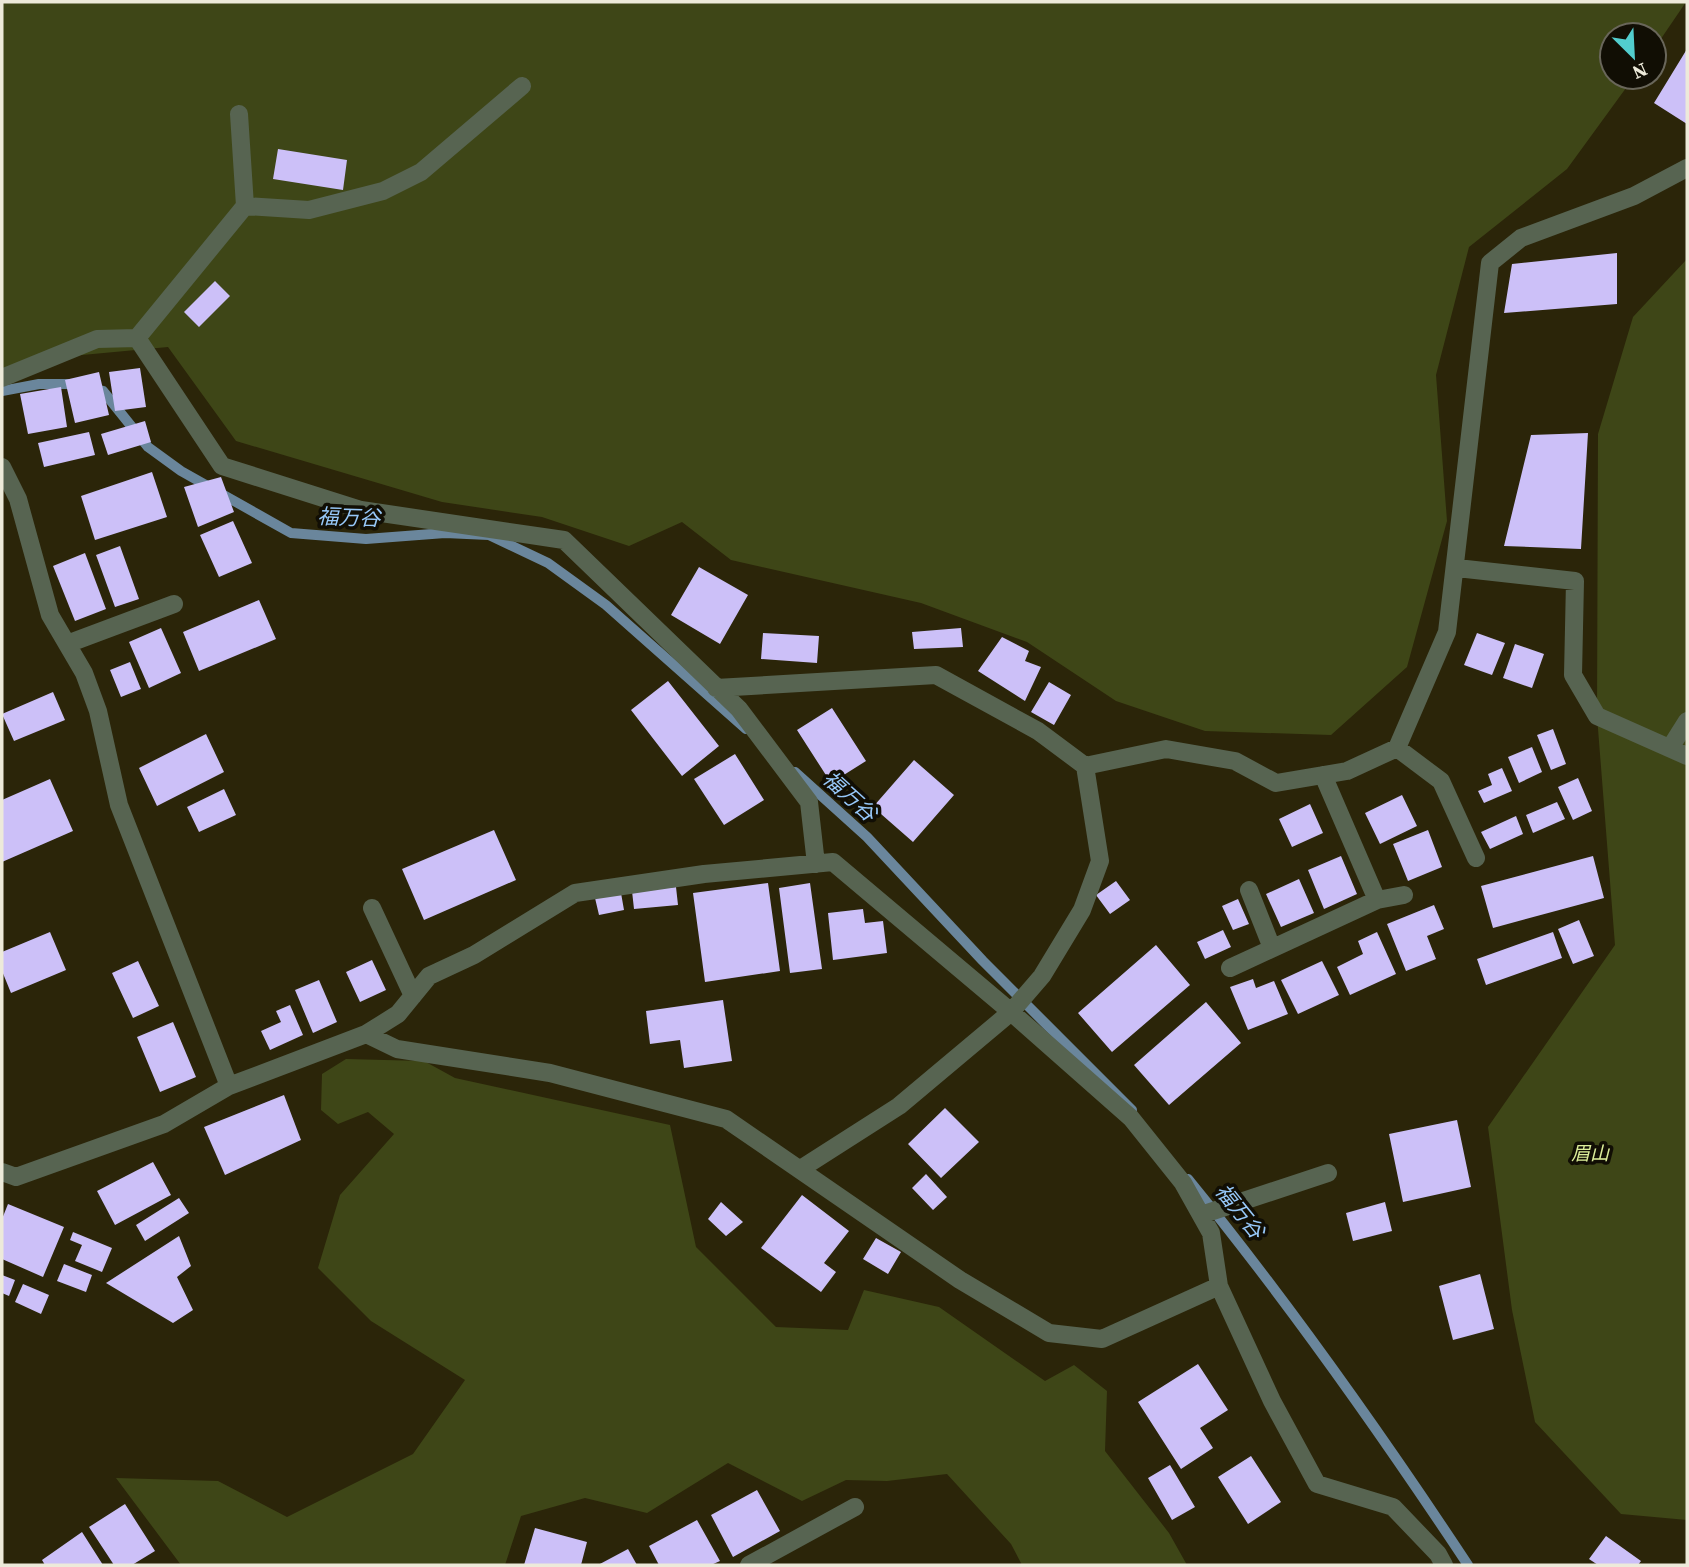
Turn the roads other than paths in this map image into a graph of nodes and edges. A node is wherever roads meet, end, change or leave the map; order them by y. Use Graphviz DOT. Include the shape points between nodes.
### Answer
graph roads {
  1 [pos="522,86"];
  2 [pos="239,114"];
  3 [pos="1687,168"];
  4 [pos="245,206"];
  5 [pos="137,338"];
  6 [pos="2,378"];
  7 [pos="2,467"];
  8 [pos="1457,568"];
  9 [pos="174,604"];
  10 [pos="67,644"];
  11 [pos="716,688"];
  12 [pos="1687,721"];
  13 [pos="1397,748"];
  14 [pos="1679,752"];
  15 [pos="1085,766"];
  16 [pos="1323,775"];
  17 [pos="1476,858"];
  18 [pos="816,864"];
  19 [pos="1249,890"];
  20 [pos="1405,895"];
  21 [pos="1377,900"];
  22 [pos="372,908"];
  23 [pos="1272,948"];
  24 [pos="1230,968"];
  25 [pos="412,996"];
  26 [pos="1011,1012"];
  27 [pos="366,1034"];
  28 [pos="229,1086"];
  29 [pos="802,1168"];
  30 [pos="2,1172"];
  31 [pos="1328,1173"];
  32 [pos="1200,1215"];
  33 [pos="1219,1286"];
  34 [pos="855,1507"];
  35 [pos="749,1565"];
  36 [pos="1444,1565"];
  1 -- 4 [label="street" via="421,172 383,191 309,210"];
  2 -- 4 [label="street"];
  3 -- 8 [label="street" via="1634,196 1521,238 1490,263"];
  4 -- 5 [label="street"];
  5 -- 6 [label="street" via="97,339"];
  5 -- 11 [label="street" via="222,466 361,510 564,540"];
  7 -- 10 [label="street" via="18,499 50,615"];
  8 -- 13 [label="street" via="1447,632"];
  8 -- 14 [label="street" via="1575,581 1573,675 1597,716"];
  9 -- 10 [label="street"];
  10 -- 28 [label="street" via="89,685 120,805"];
  11 -- 15 [label="street" via="936,676 1038,731"];
  11 -- 18 [label="street" via="739,709 809,802"];
  12 -- 14 [label="street"];
  13 -- 16 [label="street" via="1347,771"];
  13 -- 17 [label="street" via="1441,781"];
  15 -- 16 [label="street" via="1166,749 1235,761 1276,783"];
  15 -- 26 [label="street" via="1100,861 1082,910 1042,976"];
  16 -- 21 [label="street"];
  18 -- 25 [label="street" via="575,893 474,955 429,976"];
  18 -- 26 [label="street" via="833,862"];
  19 -- 23 [label="street"];
  20 -- 21 [label="street"];
  21 -- 23 [label="street"];
  22 -- 25 [label="street"];
  23 -- 24 [label="street"];
  25 -- 27 [label="street" via="398,1014"];
  26 -- 29 [label="street" via="899,1105"];
  26 -- 32 [label="street" via="1131,1118 1183,1183"];
  27 -- 28 [label="street"];
  27 -- 29 [label="street" via="397,1049 550,1073 726,1119"];
  28 -- 30 [label="street" via="164,1124 16,1177"];
  29 -- 33 [label="street" via="960,1280 1049,1333 1102,1339"];
  31 -- 32 [label="street"];
  32 -- 33 [label="street" via="1211,1233"];
  33 -- 36 [label="street" via="1272,1401 1317,1484 1393,1507"];
  34 -- 35 [label="street"];
}
